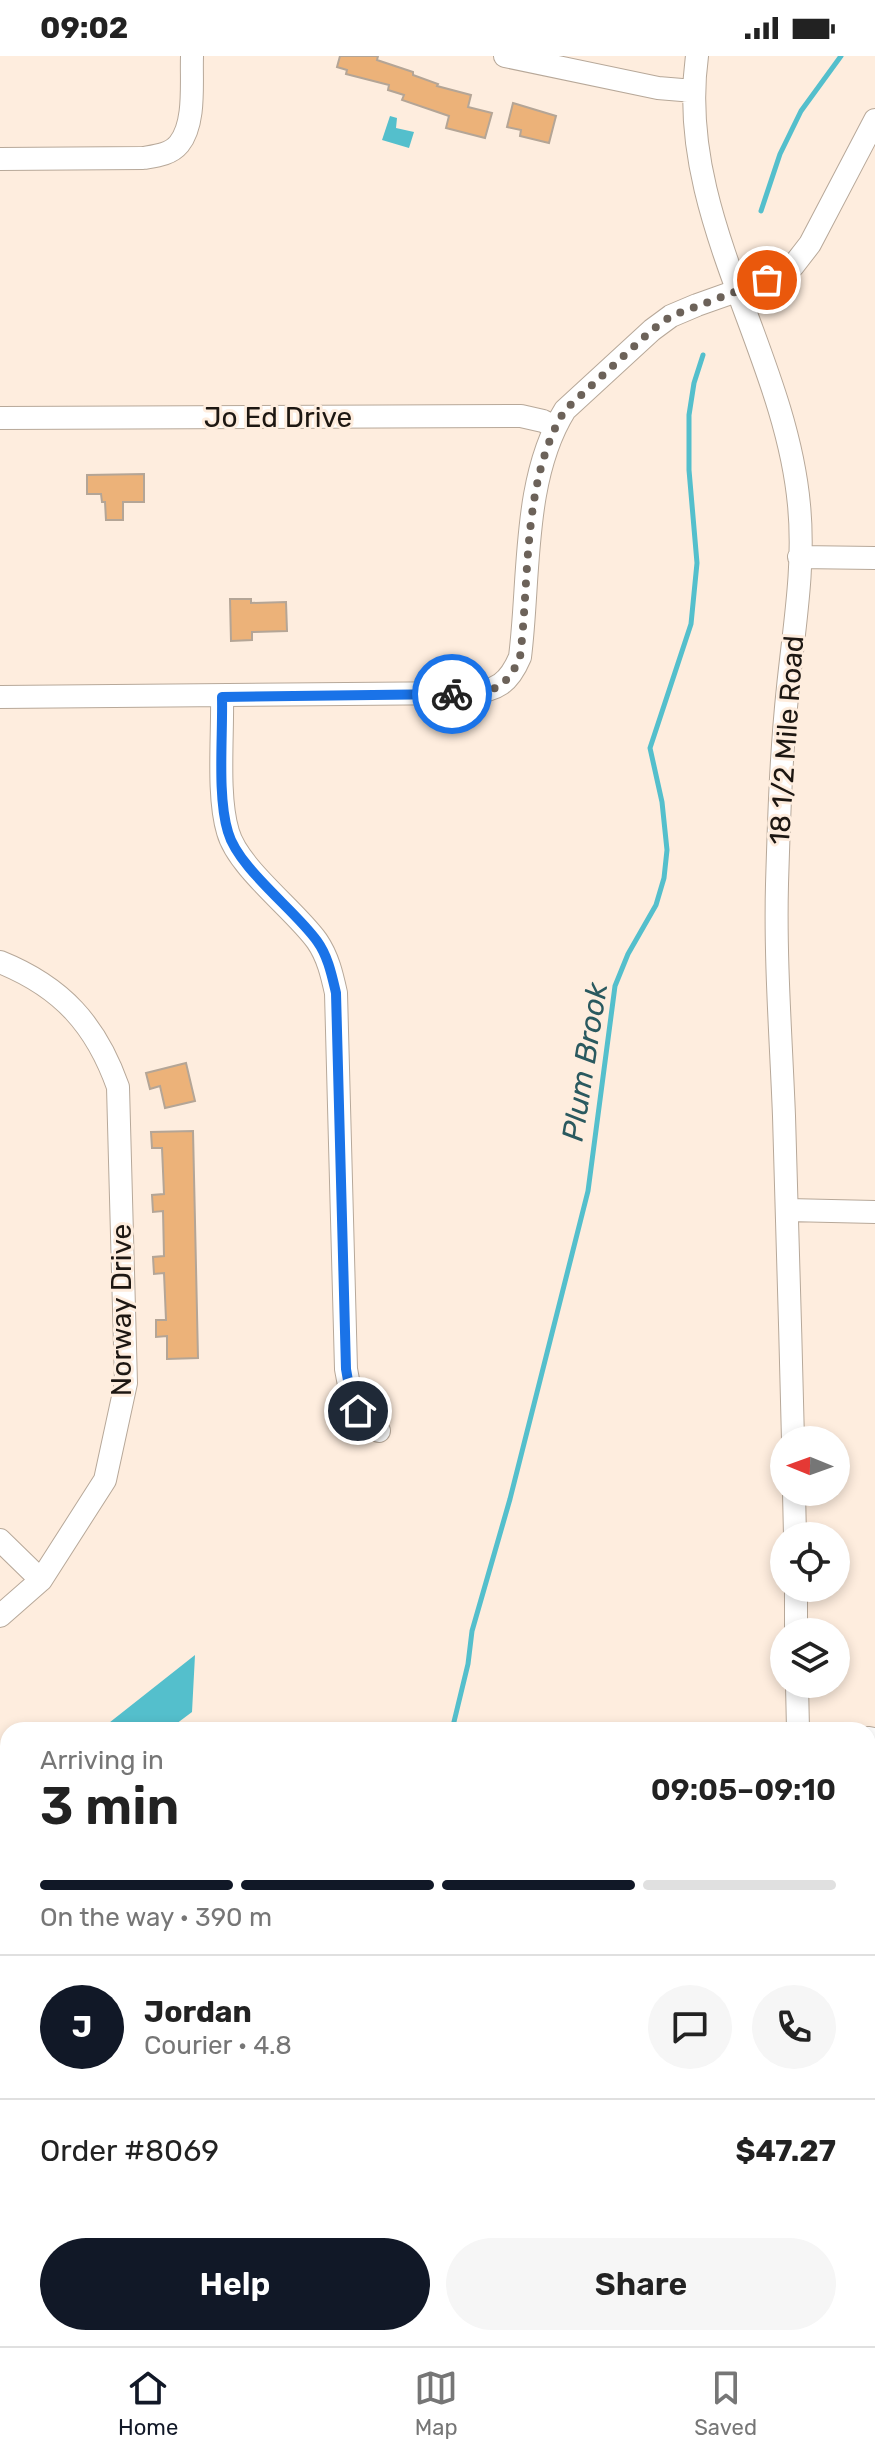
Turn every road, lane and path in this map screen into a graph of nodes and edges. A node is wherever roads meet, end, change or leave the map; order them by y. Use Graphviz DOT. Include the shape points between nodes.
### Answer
graph roads {
  1 [pos="192,56"];
  2 [pos="505,56"];
  3 [pos="697,56"];
  4 [pos="694,91"];
  5 [pos="875,120"];
  6 [pos="0,159"];
  7 [pos="737,290"];
  8 [pos="0,418"];
  9 [pos="555,427"];
  10 [pos="799,557"];
  11 [pos="875,558"];
  12 [pos="0,697"];
  13 [pos="222,697"];
  14 [pos="0,962"];
  15 [pos="788,1210"];
  16 [pos="875,1212"];
  17 [pos="793,1426"];
  18 [pos="379,1431"];
  19 [pos="0,1540"];
  20 [pos="41,1580"];
  21 [pos="0,1616"];
  22 [pos="797,1698"];
  23 [pos="798,1722"];
  1 -- 6 [label="street" via="186,130 180,144 166,153 143,158"];
  2 -- 4 [label="street"];
  3 -- 4 [label="street, 18 1/2 Mile Road"];
  4 -- 7 [label="street, 18 1/2 Mile Road" via="705,190"];
  5 -- 7 [label="street" via="800,258 776,277"];
  7 -- 9 [label="street" via="686,309 652,330 565,410"];
  7 -- 10 [label="street, 18 1/2 Mile Road" via="791,449 800,510"];
  8 -- 9 [label="street, Jo Ed Drive" via="521,416"];
  9 -- 13 [label="street" via="537,488 520,657 503,685 469,693"];
  10 -- 11 [label="street"];
  10 -- 15 [label="street, 18 1/2 Mile Road" via="782,749 776,910"];
  12 -- 13 [label="street"];
  13 -- 18 [label="street" via="228,834 318,942 336,993 346,1369 358,1411"];
  14 -- 20 [label="street, Norway Drive" via="77,1011 107,1057 118,1087 126,1383 105,1480"];
  15 -- 16 [label="street"];
  15 -- 17 [label="street, 18 1/2 Mile Road"];
  19 -- 20 [label="street"];
  20 -- 21 [label="street, Norway Drive"];
  22 -- 23 [label="street"];
}
